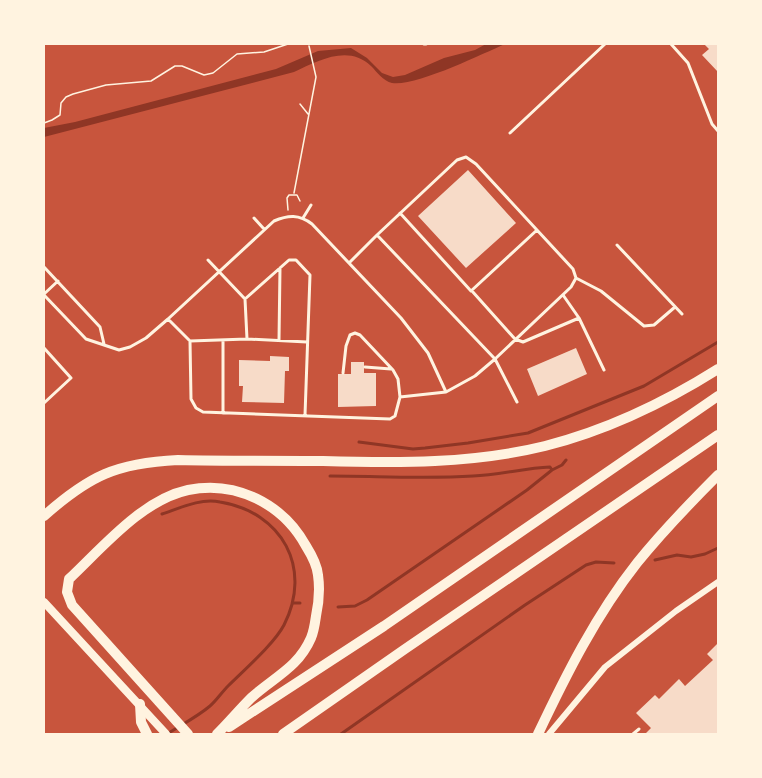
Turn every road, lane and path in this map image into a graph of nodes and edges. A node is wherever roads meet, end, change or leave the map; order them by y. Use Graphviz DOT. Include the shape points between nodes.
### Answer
graph roads {
  1 [pos="314,44"];
  2 [pos="605,44"];
  3 [pos="671,44"];
  4 [pos="309,45"];
  5 [pos="300,104"];
  6 [pos="309,114"];
  7 [pos="44,123"];
  8 [pos="718,131"];
  9 [pos="510,133"];
  10 [pos="294,194"];
  11 [pos="300,201"];
  12 [pos="311,205"];
  13 [pos="400,213"];
  14 [pos="288,216"];
  15 [pos="254,218"];
  16 [pos="303,218"];
  17 [pos="264,229"];
  18 [pos="537,230"];
  19 [pos="377,235"];
  20 [pos="617,244"];
  21 [pos="208,260"];
  22 [pos="349,263"];
  23 [pos="44,267"];
  24 [pos="280,268"];
  25 [pos="219,272"];
  26 [pos="576,278"];
  27 [pos="58,281"];
  28 [pos="471,291"];
  29 [pos="44,295"];
  30 [pos="562,295"];
  31 [pos="245,299"];
  32 [pos="675,307"];
  33 [pos="682,314"];
  34 [pos="579,318"];
  35 [pos="168,319"];
  36 [pos="247,339"];
  37 [pos="515,339"];
  38 [pos="223,340"];
  39 [pos="279,340"];
  40 [pos="190,341"];
  41 [pos="307,342"];
  42 [pos="104,344"];
  43 [pos="44,348"];
  44 [pos="495,359"];
  45 [pos="365,367"];
  46 [pos="718,369"];
  47 [pos="393,370"];
  48 [pos="604,370"];
  49 [pos="343,373"];
  50 [pos="446,392"];
  51 [pos="718,396"];
  52 [pos="400,397"];
  53 [pos="517,402"];
  54 [pos="44,403"];
  55 [pos="223,413"];
  56 [pos="305,415"];
  57 [pos="718,435"];
  58 [pos="718,475"];
  59 [pos="44,516"];
  60 [pos="718,582"];
  61 [pos="44,602"];
  62 [pos="140,704"];
  63 [pos="639,729"];
  64 [pos="164,732"];
  65 [pos="288,732"];
  66 [pos="147,735"];
  67 [pos="188,735"];
  68 [pos="218,735"];
  69 [pos="538,735"];
  70 [pos="549,735"];
  71 [pos="633,735"];
  1 -- 4 [label="path"];
  2 -- 9 [label="lane"];
  3 -- 8 [label="lane" via="688,63"];
  4 -- 6 [label="path" via="316,72"];
  4 -- 7 [label="path" via="288,44 264,52 237,54 213,73 204,75 175,66 151,81 106,85 73,94 63,99 57,118"];
  5 -- 6 [label="path"];
  6 -- 10 [label="path"];
  10 -- 11 [label="path"];
  10 -- 14 [label="path" via="287,198"];
  12 -- 16 [label="lane"];
  13 -- 18 [label="lane" via="457,160 466,157"];
  13 -- 19 [label="lane"];
  13 -- 28 [label="lane"];
  14 -- 16 [label="lane"];
  14 -- 17 [label="lane" via="274,220"];
  15 -- 17 [label="lane"];
  16 -- 22 [label="lane"];
  17 -- 25 [label="lane"];
  18 -- 26 [label="lane" via="573,269"];
  18 -- 28 [label="lane"];
  19 -- 22 [label="lane"];
  19 -- 44 [label="lane"];
  20 -- 32 [label="lane"];
  21 -- 25 [label="lane"];
  22 -- 50 [label="lane" via="422,345"];
  23 -- 27 [label="lane"];
  24 -- 31 [label="lane"];
  24 -- 39 [label="lane"];
  24 -- 41 [label="lane" via="289,260 296,260 310,275"];
  25 -- 31 [label="lane"];
  25 -- 35 [label="lane"];
  26 -- 30 [label="lane"];
  26 -- 32 [label="lane" via="601,291 644,326 654,325"];
  27 -- 29 [label="lane"];
  27 -- 42 [label="lane" via="100,327"];
  28 -- 37 [label="lane"];
  29 -- 42 [label="lane" via="86,339"];
  30 -- 34 [label="lane"];
  30 -- 37 [label="lane"];
  31 -- 36 [label="lane"];
  32 -- 33 [label="lane"];
  34 -- 37 [label="lane" via="523,342"];
  34 -- 48 [label="lane"];
  35 -- 40 [label="lane"];
  35 -- 42 [label="lane" via="130,347 119,350"];
  36 -- 38 [label="lane"];
  36 -- 39 [label="lane"];
  37 -- 44 [label="lane"];
  38 -- 40 [label="lane"];
  38 -- 55 [label="lane"];
  39 -- 41 [label="lane"];
  40 -- 55 [label="lane" via="190,399 203,412"];
  41 -- 56 [label="lane"];
  43 -- 54 [label="lane" via="71,378"];
  44 -- 50 [label="lane"];
  44 -- 53 [label="lane"];
  45 -- 47 [label="lane"];
  46 -- 59 [label="highway" via="646,410 543,447 434,462 136,463 85,483"];
  47 -- 49 [label="lane" via="355,333 346,346"];
  47 -- 52 [label="lane"];
  50 -- 52 [label="lane"];
  51 -- 68 [label="highway"];
  52 -- 56 [label="lane" via="395,416 390,419"];
  55 -- 56 [label="lane"];
  57 -- 65 [label="highway"];
  58 -- 69 [label="highway" via="637,564 592,628"];
  60 -- 70 [label="street" via="605,667"];
  61 -- 62 [label="main road"];
  62 -- 64 [label="main road"];
  62 -- 66 [label="highway"];
  63 -- 71 [label="lane"];
  67 -- 68 [label="highway" via="72,605 67,592 69,579 143,510 188,490 212,487 248,494 277,509 298,531 312,555 318,573 319,599 312,636 300,657 252,698"];
}
